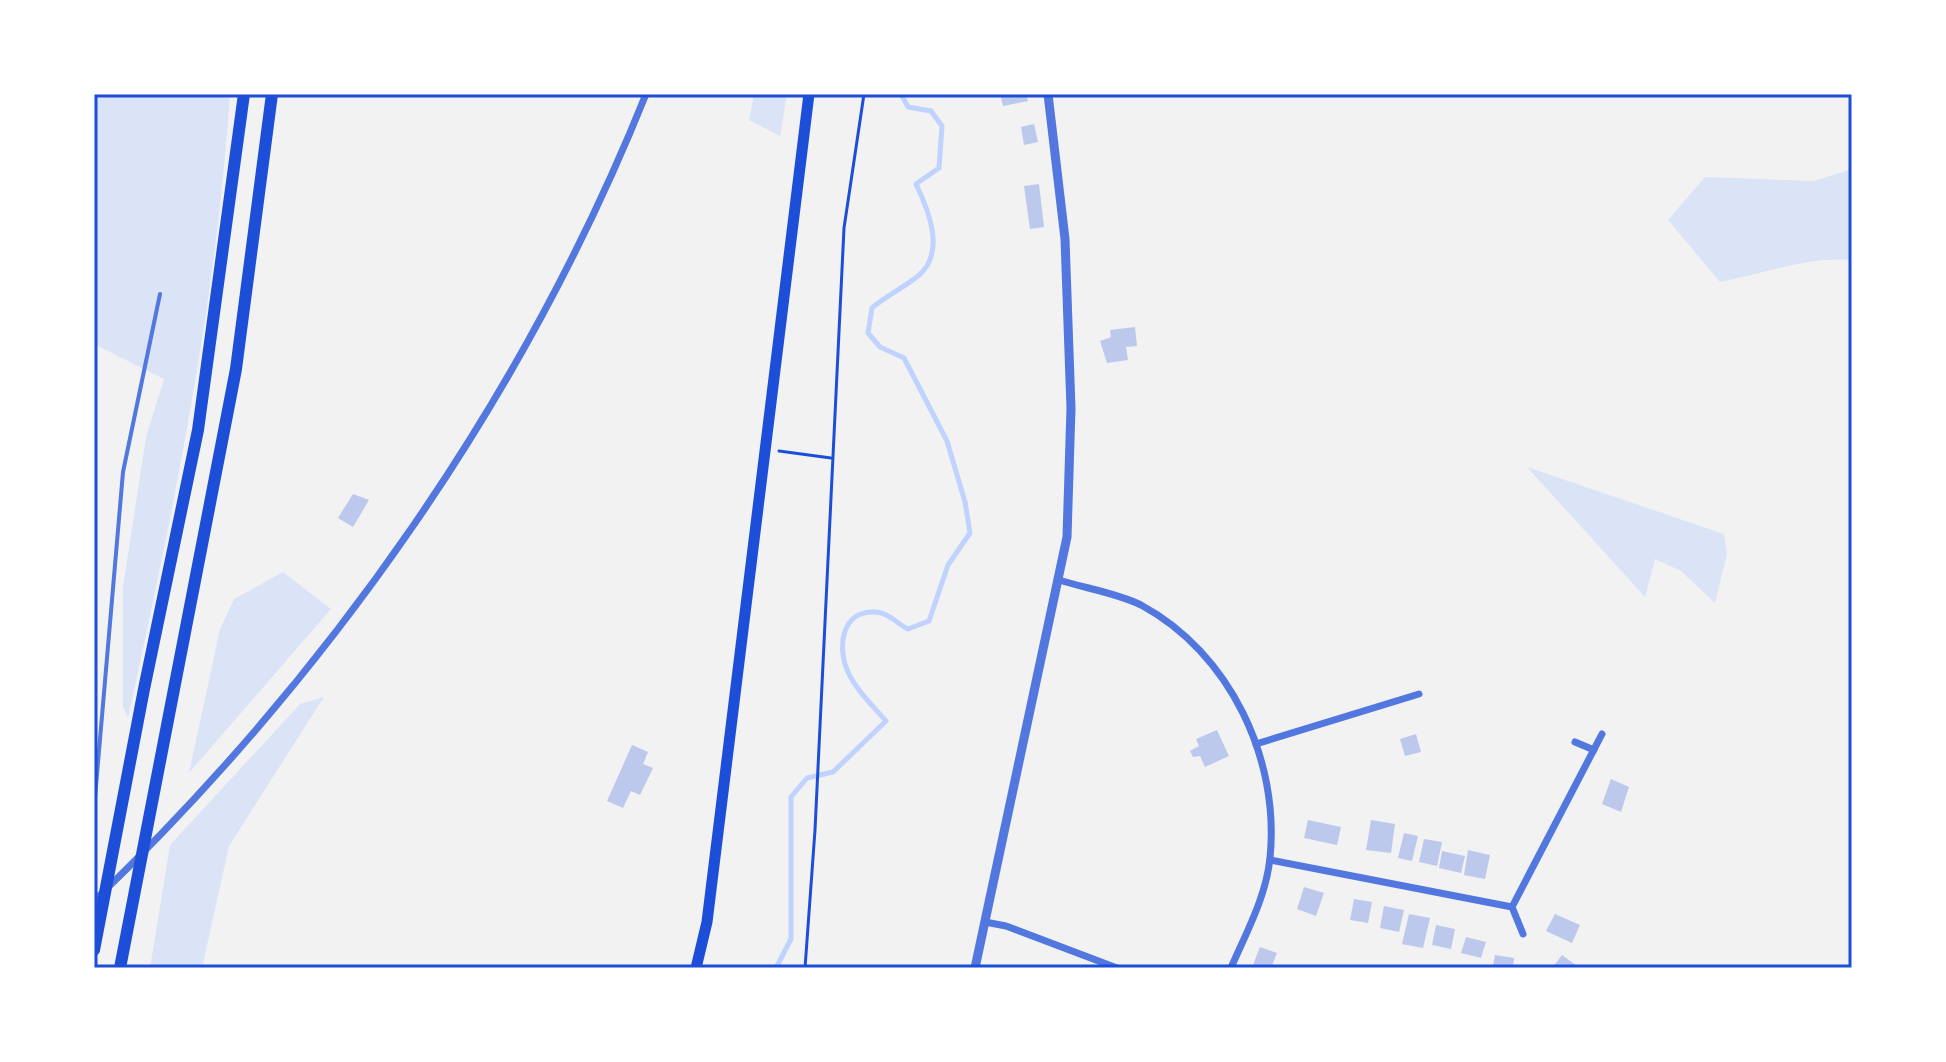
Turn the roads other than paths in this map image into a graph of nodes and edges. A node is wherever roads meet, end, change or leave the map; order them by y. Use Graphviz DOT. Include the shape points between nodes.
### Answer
graph roads {
  1 [pos="244,94"];
  2 [pos="272,94"];
  3 [pos="646,94"];
  4 [pos="809,94"];
  5 [pos="1048,94"];
  6 [pos="160,294"];
  7 [pos="1059,580"];
  8 [pos="1419,694"];
  9 [pos="1602,734"];
  10 [pos="1575,742"];
  11 [pos="1256,744"];
  12 [pos="1594,750"];
  13 [pos="94,809"];
  14 [pos="1270,860"];
  15 [pos="98,905"];
  16 [pos="1512,907"];
  17 [pos="985,922"];
  18 [pos="1523,934"];
  19 [pos="94,950"];
  20 [pos="120,968"];
  21 [pos="696,968"];
  22 [pos="975,968"];
  23 [pos="1117,968"];
  24 [pos="1231,968"];
  1 -- 15 [label="highway" via="198,430 111,866"];
  2 -- 20 [label="highway" via="236,369"];
  3 -- 15 [label="street" via="559,288 454,466 373,584 269,713"];
  4 -- 21 [label="main road" via="707,922"];
  5 -- 7 [label="street" via="1065,239 1071,408 1067,537"];
  6 -- 13 [label="lane" via="123,472"];
  7 -- 11 [label="street" via="1139,604 1180,632 1215,668"];
  7 -- 17 [label="street"];
  8 -- 11 [label="street"];
  9 -- 12 [label="street"];
  10 -- 12 [label="street"];
  11 -- 14 [label="street" via="1271,803"];
  12 -- 16 [label="street"];
  14 -- 16 [label="street"];
  14 -- 24 [label="street" via="1261,897"];
  15 -- 19 [label="highway"];
  16 -- 18 [label="street"];
  17 -- 22 [label="street"];
  17 -- 23 [label="street"];
}
